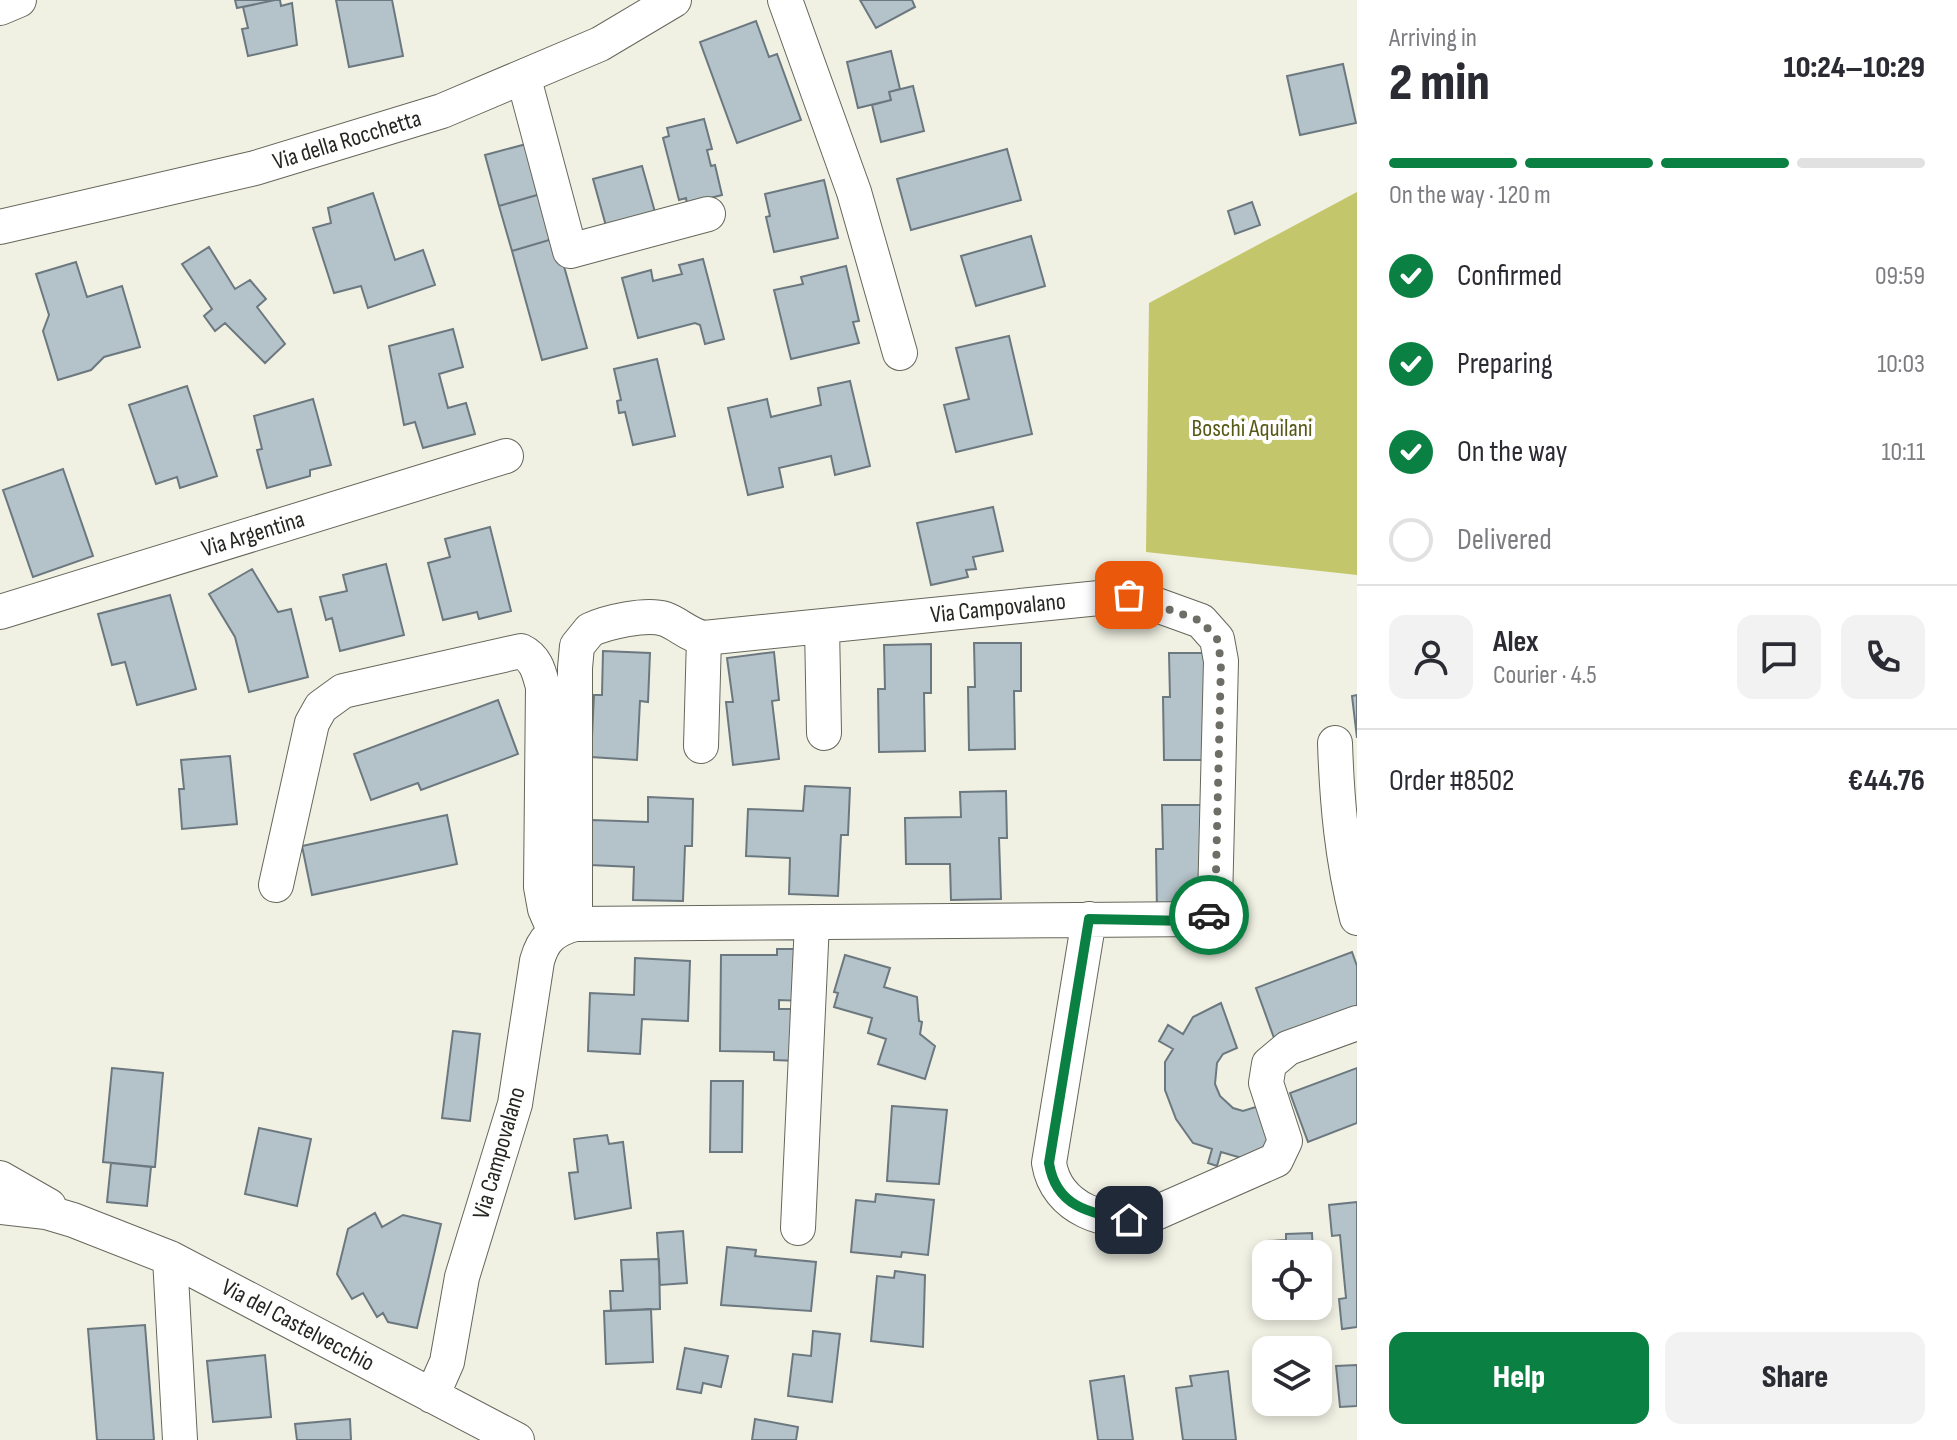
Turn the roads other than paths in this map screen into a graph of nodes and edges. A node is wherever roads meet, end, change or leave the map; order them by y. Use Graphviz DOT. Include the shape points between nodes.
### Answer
graph roads {
  1 [pos="19,0"];
  2 [pos="674,0"];
  3 [pos="785,0"];
  4 [pos="0,8"];
  5 [pos="524,79"];
  6 [pos="708,214"];
  7 [pos="0,227"];
  8 [pos="900,353"];
  9 [pos="506,456"];
  10 [pos="0,612"];
  11 [pos="822,626"];
  12 [pos="704,638"];
  13 [pos="824,733"];
  14 [pos="1335,743"];
  15 [pos="701,746"];
  16 [pos="276,885"];
  17 [pos="1357,918"];
  18 [pos="1089,919"];
  19 [pos="812,922"];
  20 [pos="565,928"];
  21 [pos="1357,1023"];
  22 [pos="6,1197"];
  23 [pos="798,1228"];
  24 [pos="170,1258"];
  25 [pos="435,1398"];
  26 [pos="508,1439"];
  27 [pos="180,1440"];
  28 [pos="468,1440"];
  1 -- 4 [label="street"];
  2 -- 5 [label="street, Via della Rocchetta" via="600,44"];
  3 -- 8 [label="street" via="854,192"];
  5 -- 6 [label="street" via="570,251"];
  5 -- 7 [label="street, Via della Rocchetta" via="442,111 282,160"];
  9 -- 10 [label="street, Via Argentina"];
  11 -- 12 [label="street, Via Campovalano"];
  11 -- 13 [label="street"];
  11 -- 18 [label="street, Via Campovalano" via="1129,595 1201,621 1211,630 1221,661 1211,914 1191,921"];
  12 -- 15 [label="street"];
  12 -- 20 [label="street, Via Campovalano" via="653,618 600,626 581,637 575,668"];
  14 -- 17 [label="street" via="1340,837"];
  16 -- 20 [label="street" via="312,723 321,707 343,691 521,651 537,666 543,687 541,887 545,909"];
  18 -- 19 [label="street, Via Campovalano"];
  18 -- 21 [label="street" via="1049,1163 1060,1195 1090,1213 1139,1219 1276,1160 1285,1141 1266,1083 1269,1064 1288,1048"];
  19 -- 20 [label="street, Via Campovalano"];
  19 -- 23 [label="street"];
  20 -- 25 [label="street, Via Campovalano" via="541,946 515,1104 462,1277"];
  22 -- 24 [label="street, Via del Castelvecchio"];
  24 -- 25 [label="street, Via del Castelvecchio"];
  24 -- 27 [label="street"];
  25 -- 26 [label="street, Via del Castelvecchio"];
  25 -- 28 [label="street"];
}
